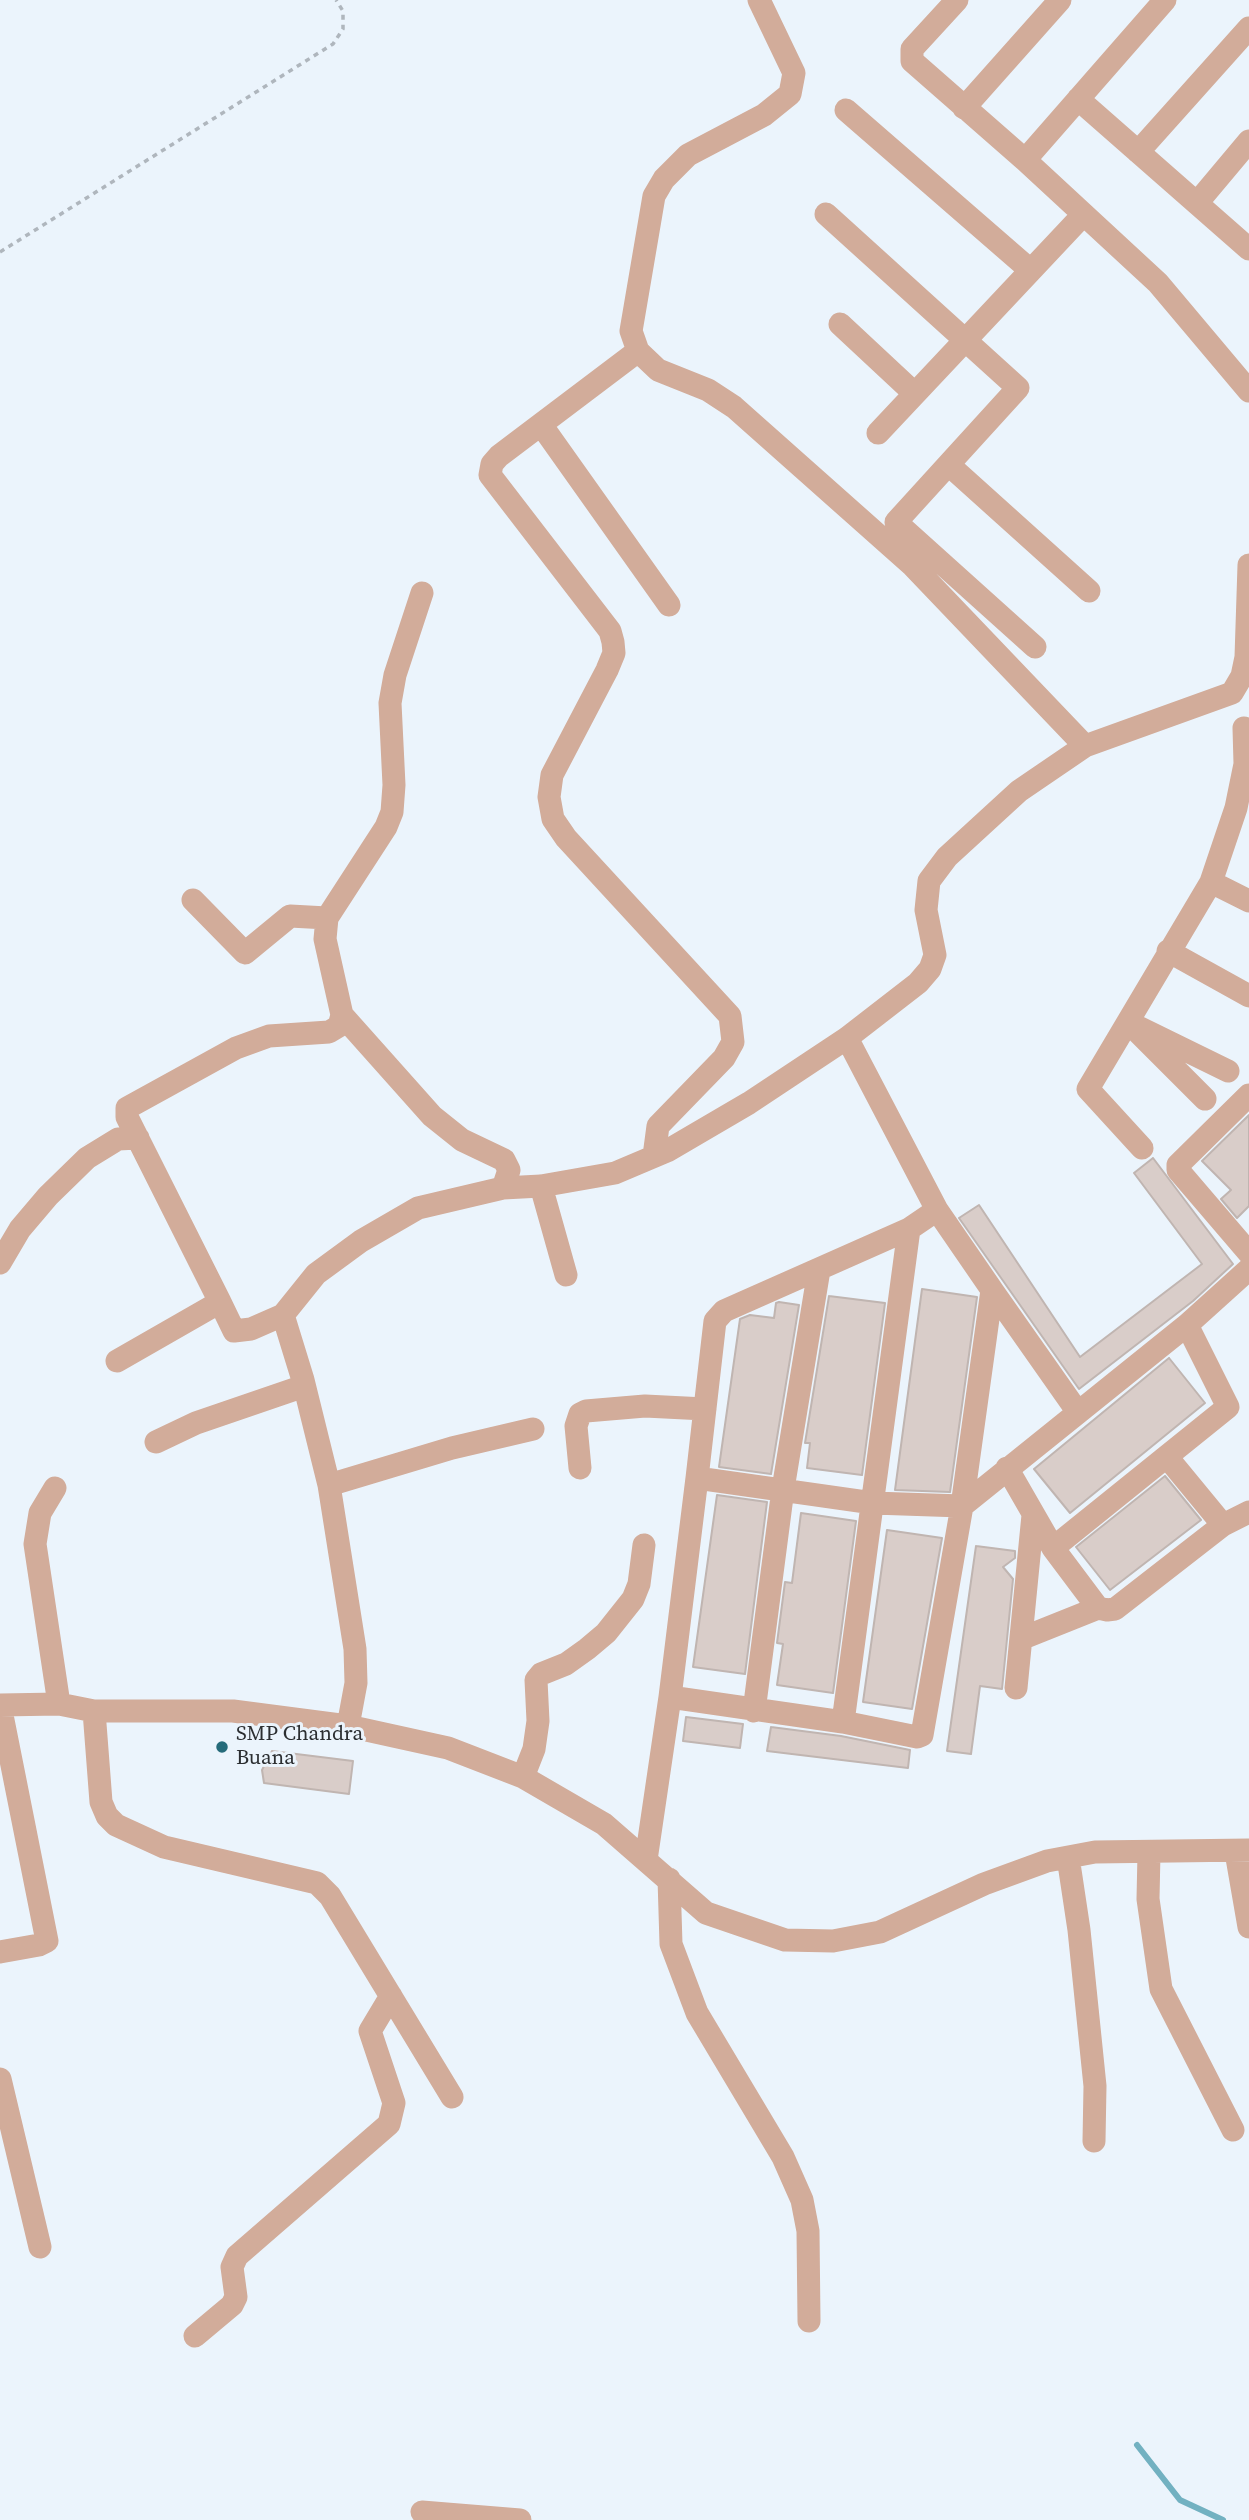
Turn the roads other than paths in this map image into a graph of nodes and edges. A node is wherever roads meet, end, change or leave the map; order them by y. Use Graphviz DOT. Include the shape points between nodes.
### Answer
graph roads {
  1 [pos="759,0"];
  2 [pos="957,0"];
  3 [pos="1060,0"];
  4 [pos="1165,0"];
  5 [pos="1249,28"];
  6 [pos="1078,99"];
  7 [pos="964,108"];
  8 [pos="846,110"];
  9 [pos="1249,141"];
  10 [pos="1138,152"];
  11 [pos="1024,160"];
  12 [pos="1197,203"];
  13 [pos="826,214"];
  14 [pos="1083,215"];
  15 [pos="1249,249"];
  16 [pos="1028,270"];
  17 [pos="840,324"];
  18 [pos="964,339"];
  19 [pos="638,351"];
  20 [pos="1249,391"];
  21 [pos="914,393"];
  22 [pos="542,426"];
  23 [pos="878,433"];
  24 [pos="949,464"];
  25 [pos="1249,565"];
  26 [pos="1089,591"];
  27 [pos="422,593"];
  28 [pos="669,605"];
  29 [pos="1035,647"];
  30 [pos="1232,693"];
  31 [pos="1246,729"];
  32 [pos="1086,746"];
  33 [pos="1242,811"];
  34 [pos="1211,882"];
  35 [pos="193,900"];
  36 [pos="1249,901"];
  37 [pos="327,918"];
  38 [pos="1168,951"];
  39 [pos="1249,996"];
  40 [pos="342,1015"];
  41 [pos="1128,1023"];
  42 [pos="848,1038"];
  43 [pos="1227,1071"];
  44 [pos="1249,1096"];
  45 [pos="1205,1100"];
  46 [pos="138,1138"];
  47 [pos="1142,1148"];
  48 [pos="654,1156"];
  49 [pos="541,1186"];
  50 [pos="502,1188"];
  51 [pos="937,1210"];
  52 [pos="1242,1228"];
  53 [pos="909,1229"];
  54 [pos="1249,1253"];
  55 [pos="0,1263"];
  56 [pos="1249,1269"];
  57 [pos="819,1270"];
  58 [pos="566,1275"];
  59 [pos="992,1290"];
  60 [pos="220,1302"];
  61 [pos="283,1315"];
  62 [pos="1187,1325"];
  63 [pos="117,1361"];
  64 [pos="304,1386"];
  65 [pos="705,1409"];
  66 [pos="1077,1411"];
  67 [pos="533,1429"];
  68 [pos="156,1442"];
  69 [pos="1167,1457"];
  70 [pos="580,1468"];
  71 [pos="1007,1468"];
  72 [pos="697,1479"];
  73 [pos="329,1485"];
  74 [pos="55,1488"];
  75 [pos="783,1489"];
  76 [pos="873,1503"];
  77 [pos="962,1506"];
  78 [pos="1249,1512"];
  79 [pos="1033,1515"];
  80 [pos="1223,1525"];
  81 [pos="644,1545"];
  82 [pos="1054,1548"];
  83 [pos="1098,1608"];
  84 [pos="1023,1638"];
  85 [pos="1016,1688"];
  86 [pos="670,1697"];
  87 [pos="59,1704"];
  88 [pos="0,1706"];
  89 [pos="754,1710"];
  90 [pos="94,1711"];
  91 [pos="842,1722"];
  92 [pos="348,1726"];
  93 [pos="523,1777"];
  94 [pos="1242,1851"];
  95 [pos="1149,1853"];
  96 [pos="1068,1857"];
  97 [pos="646,1860"];
  98 [pos="669,1879"];
  99 [pos="1249,1927"];
  100 [pos="0,1952"];
  101 [pos="391,1996"];
  102 [pos="0,2079"];
  103 [pos="452,2097"];
  104 [pos="1233,2130"];
  105 [pos="1094,2141"];
  106 [pos="40,2247"];
  107 [pos="809,2321"];
  108 [pos="195,2336"];
  109 [pos="422,2512"];
  110 [pos="520,2520"];
  1 -- 19 [label="street" via="794,73 790,94 764,115 688,155 664,179 654,196 631,331"];
  2 -- 7 [label="street" via="912,49 912,61"];
  3 -- 7 [label="street"];
  4 -- 6 [label="street"];
  5 -- 10 [label="street"];
  6 -- 10 [label="street"];
  6 -- 11 [label="street"];
  7 -- 11 [label="street"];
  8 -- 16 [label="street"];
  9 -- 12 [label="street"];
  10 -- 12 [label="street"];
  11 -- 14 [label="street"];
  12 -- 15 [label="street"];
  13 -- 18 [label="street"];
  14 -- 16 [label="street"];
  14 -- 20 [label="street" via="1158,283"];
  16 -- 18 [label="street"];
  17 -- 21 [label="street"];
  18 -- 21 [label="street"];
  18 -- 24 [label="street" via="1018,388"];
  19 -- 22 [label="street"];
  19 -- 32 [label="street" via="658,370 708,390 734,407 913,566"];
  21 -- 23 [label="street"];
  22 -- 28 [label="street"];
  22 -- 48 [label="street" via="499,456 490,475 610,631 614,653 552,775 550,809 566,838 730,1016 733,1042 724,1058 658,1126"];
  24 -- 26 [label="street"];
  24 -- 29 [label="street" via="896,522"];
  25 -- 30 [label="street" via="1246,657"];
  27 -- 37 [label="street" via="394,675 390,703 392,812"];
  30 -- 31 [label="street"];
  30 -- 32 [label="street"];
  31 -- 33 [label="street"];
  32 -- 42 [label="street" via="1019,791 947,857 929,881 925,895 935,955 930,969 918,984"];
  33 -- 34 [label="street"];
  34 -- 36 [label="street"];
  34 -- 38 [label="street"];
  35 -- 37 [label="street" via="245,953 290,916"];
  37 -- 40 [label="street" via="324,939"];
  38 -- 39 [label="street"];
  38 -- 41 [label="street"];
  40 -- 46 [label="street" via="339,1026 329,1032 269,1035 134,1102 127,1108 127,1117"];
  40 -- 50 [label="street" via="432,1116 462,1140 504,1160 509,1170"];
  41 -- 43 [label="street"];
  41 -- 45 [label="street"];
  41 -- 47 [label="street" via="1088,1089"];
  42 -- 48 [label="street"];
  42 -- 51 [label="street"];
  44 -- 52 [label="street" via="1178,1166 1180,1175"];
  46 -- 55 [label="street" via="118,1139 87,1158 20,1229"];
  46 -- 60 [label="street"];
  48 -- 49 [label="street" via="615,1172"];
  49 -- 50 [label="street"];
  49 -- 58 [label="street"];
  50 -- 61 [label="street" via="418,1208 361,1241 316,1274"];
  51 -- 53 [label="street"];
  51 -- 59 [label="street"];
  52 -- 54 [label="street"];
  53 -- 57 [label="street"];
  53 -- 76 [label="street"];
  56 -- 62 [label="street"];
  57 -- 65 [label="street" via="740,1301 715,1321"];
  57 -- 75 [label="street"];
  59 -- 66 [label="street"];
  59 -- 77 [label="street"];
  60 -- 61 [label="street" via="234,1331"];
  60 -- 63 [label="street"];
  61 -- 64 [label="street"];
  62 -- 66 [label="street"];
  62 -- 69 [label="street" via="1228,1408"];
  64 -- 68 [label="street" via="196,1423"];
  64 -- 73 [label="street"];
  65 -- 70 [label="street" via="645,1406 586,1411 576,1426"];
  65 -- 72 [label="street"];
  66 -- 71 [label="street"];
  67 -- 73 [label="street"];
  69 -- 80 [label="street"];
  69 -- 82 [label="street"];
  71 -- 77 [label="street"];
  71 -- 79 [label="street"];
  72 -- 75 [label="street"];
  72 -- 86 [label="street"];
  73 -- 92 [label="street" via="357,1666"];
  74 -- 87 [label="street" via="40,1513 35,1544"];
  75 -- 76 [label="street"];
  75 -- 89 [label="street"];
  76 -- 77 [label="street"];
  76 -- 91 [label="street"];
  77 -- 91 [label="street" via="924,1731 917,1737"];
  78 -- 80 [label="street"];
  79 -- 82 [label="street"];
  79 -- 84 [label="street"];
  80 -- 83 [label="street" via="1115,1609"];
  81 -- 93 [label="street" via="633,1599 606,1633 536,1680 538,1721"];
  82 -- 83 [label="street"];
  83 -- 84 [label="street"];
  84 -- 85 [label="street"];
  86 -- 89 [label="street"];
  86 -- 97 [label="street"];
  87 -- 88 [label="street"];
  87 -- 90 [label="street"];
  88 -- 100 [label="street" via="47,1941"];
  89 -- 91 [label="street"];
  90 -- 92 [label="street" via="233,1711"];
  90 -- 101 [label="street" via="101,1802 116,1825 164,1847 317,1883 330,1896"];
  92 -- 93 [label="street" via="448,1748"];
  93 -- 97 [label="street" via="604,1824"];
  94 -- 95 [label="street"];
  94 -- 99 [label="street"];
  95 -- 96 [label="street" via="1095,1852"];
  95 -- 104 [label="street" via="1148,1899 1161,1989"];
  96 -- 98 [label="street" via="984,1884 880,1932 833,1941 785,1940 744,1928 706,1913"];
  96 -- 105 [label="street" via="1095,2086"];
  97 -- 98 [label="street"];
  98 -- 107 [label="street" via="671,1944 697,2013 783,2157 802,2200 808,2231"];
  101 -- 103 [label="street"];
  101 -- 108 [label="street" via="370,2031 394,2103 390,2124 237,2256 232,2267 233,2305"];
  102 -- 106 [label="street"];
  109 -- 110 [label="street"];
}
